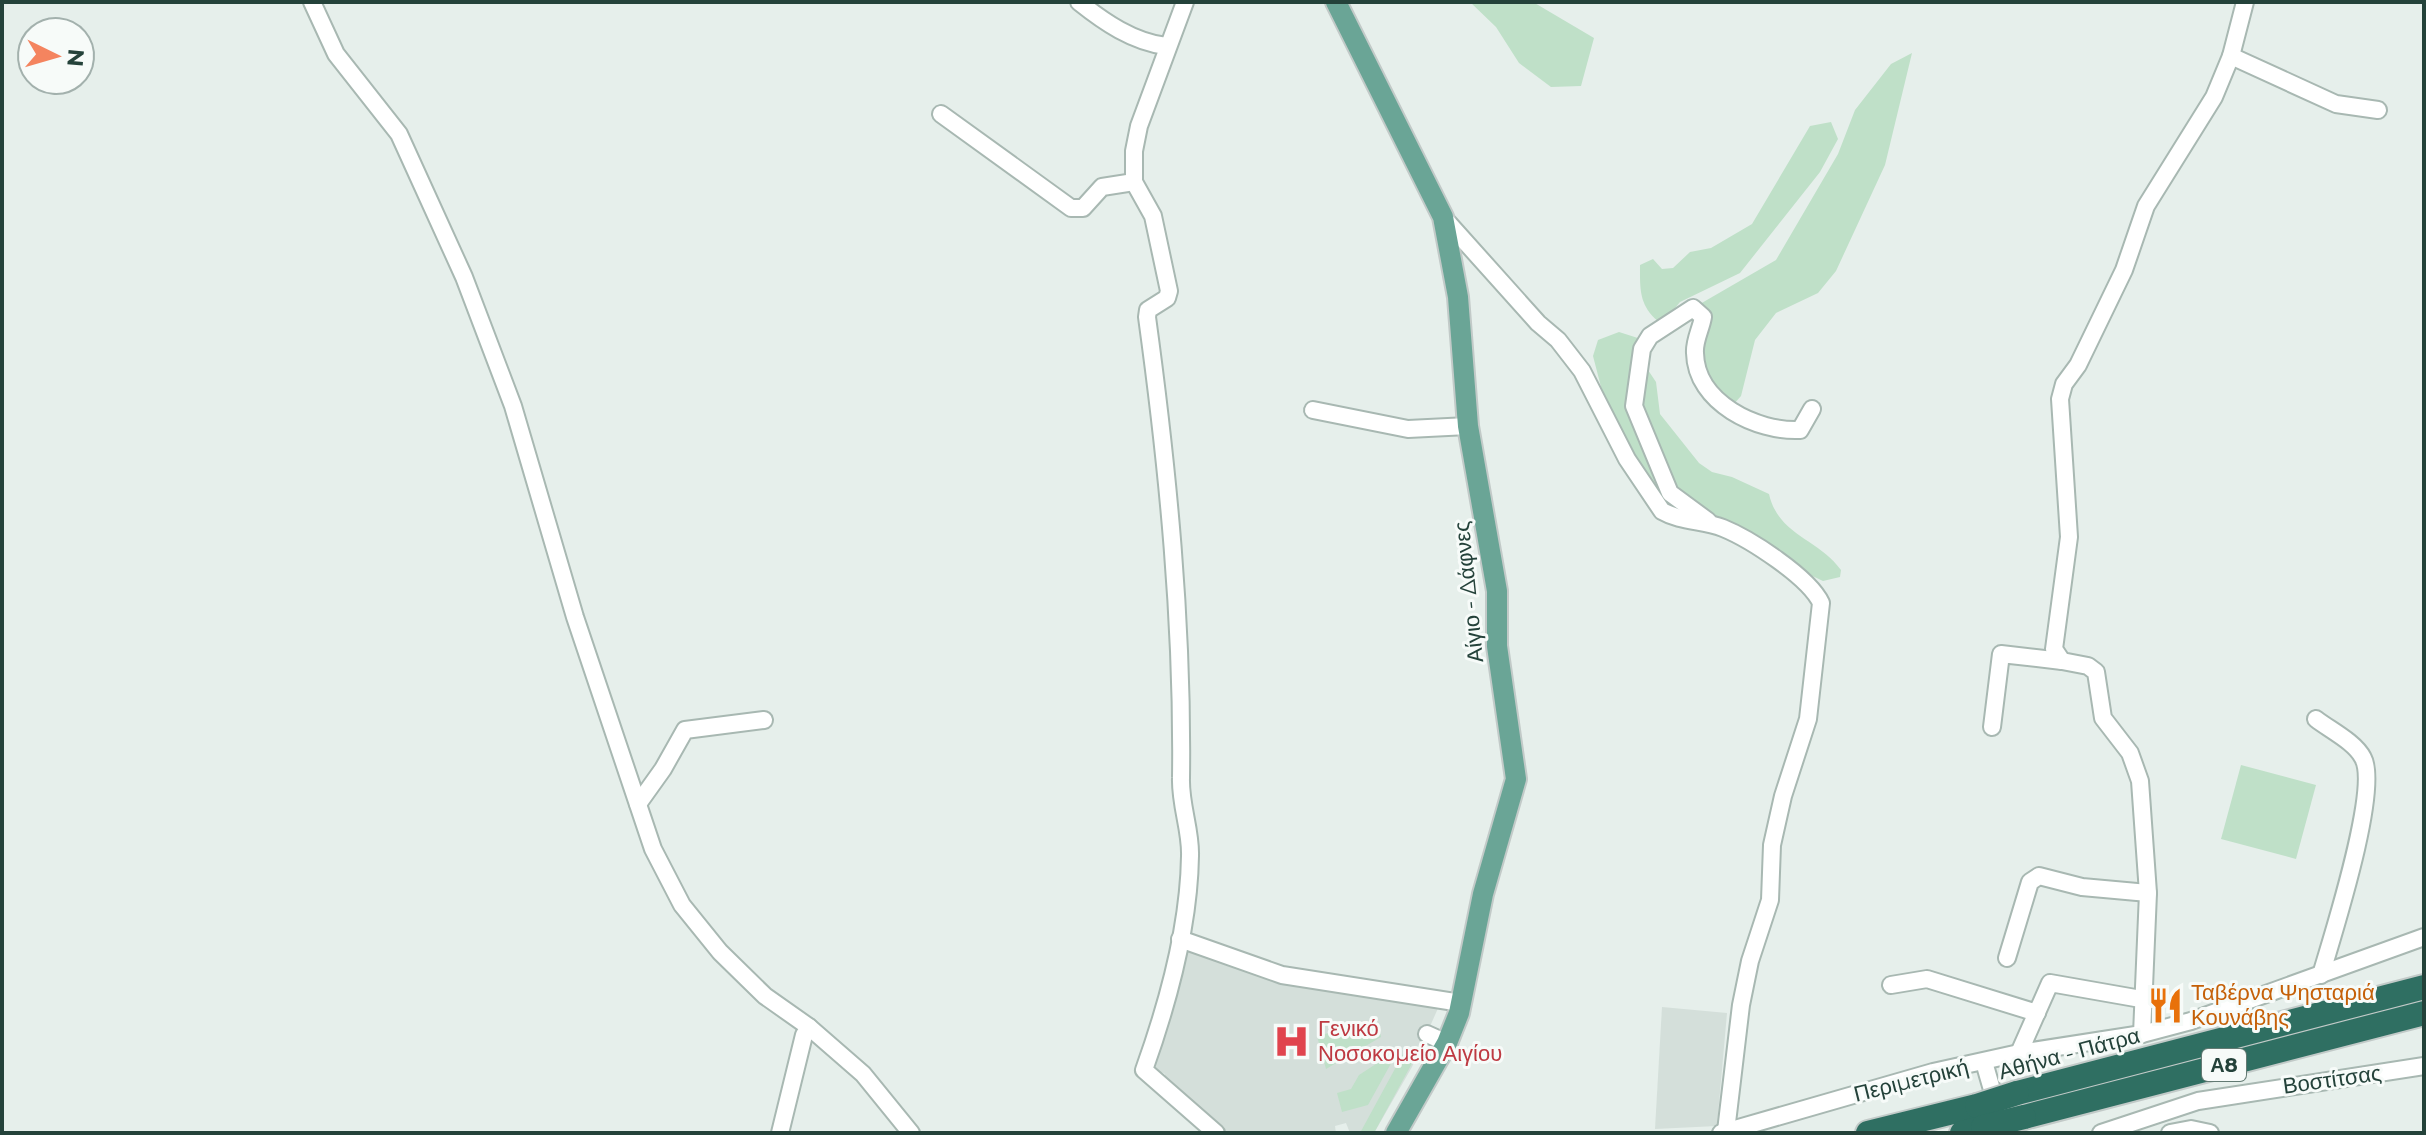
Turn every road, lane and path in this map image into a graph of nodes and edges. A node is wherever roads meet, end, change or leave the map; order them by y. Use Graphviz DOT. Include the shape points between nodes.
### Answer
graph roads {
  1 [pos="312,2"];
  2 [pos="1079,2"];
  3 [pos="1185,2"];
  4 [pos="1336,2"];
  5 [pos="2245,2"];
  6 [pos="1166,46"];
  7 [pos="2231,56"];
  8 [pos="2378,110"];
  9 [pos="941,114"];
  10 [pos="1134,182"];
  11 [pos="1443,217"];
  12 [pos="1812,409"];
  13 [pos="1313,410"];
  14 [pos="1468,426"];
  15 [pos="1712,525"];
  16 [pos="2062,661"];
  17 [pos="2316,719"];
  18 [pos="764,720"];
  19 [pos="1992,727"];
  20 [pos="638,804"];
  21 [pos="2148,893"];
  22 [pos="2424,937"];
  23 [pos="1180,939"];
  24 [pos="2007,958"];
  25 [pos="2321,975"];
  26 [pos="1891,985"];
  27 [pos="2424,987"];
  28 [pos="2141,999"];
  29 [pos="1461,1003"];
  30 [pos="2037,1013"];
  31 [pos="2424,1013"];
  32 [pos="809,1027"];
  33 [pos="1427,1034"];
  34 [pos="2142,1034"];
  35 [pos="1447,1043"];
  36 [pos="2019,1053"];
  37 [pos="1984,1062"];
  38 [pos="2424,1066"];
  39 [pos="1981,1125"];
  40 [pos="1723,1132"];
  41 [pos="780,1133"];
  42 [pos="911,1133"];
  43 [pos="1216,1133"];
  44 [pos="1396,1133"];
  45 [pos="1868,1133"];
  46 [pos="2101,1133"];
  47 [pos="2170,1133"];
  48 [pos="2210,1133"];
  1 -- 20 [label="street" via="336,54 393,122 459,264 513,406 575,617"];
  2 -- 6 [label="street" via="1131,36"];
  3 -- 6 [label="street"];
  4 -- 11 [label="main road, Αίγιο - Δάφνες"];
  5 -- 7 [label="street"];
  6 -- 10 [label="street" via="1137,130"];
  7 -- 8 [label="street" via="2336,104"];
  7 -- 16 [label="street" via="2214,97 2146,206 2124,270 2062,389 2069,537 2054,647"];
  9 -- 10 [label="street" via="1071,208 1083,208 1102,187"];
  10 -- 23 [label="street" via="1153,216 1169,291 1147,317 1180,652 1180,788 1190,860"];
  11 -- 14 [label="main road, Αίγιο - Δάφνες" via="1458,297"];
  11 -- 15 [label="street" via="1582,371 1627,459 1662,511"];
  12 -- 15 [label="street" via="1800,430 1778,431 1724,407 1697,366 1703,317 1693,308 1650,336 1642,349 1634,406 1670,493"];
  13 -- 14 [label="street" via="1408,429"];
  14 -- 29 [label="main road, Αίγιο - Δάφνες" via="1497,591 1497,646 1516,773"];
  15 -- 40 [label="street" via="1802,577 1821,603 1808,719 1772,845 1770,900 1741,1005"];
  16 -- 19 [label="street" via="2001,654"];
  16 -- 21 [label="street" via="2096,672 2103,718 2137,767"];
  17 -- 25 [label="street" via="2360,753 2366,768 2362,815"];
  18 -- 20 [label="street" via="685,730"];
  20 -- 32 [label="street" via="653,849 698,927 765,996"];
  21 -- 24 [label="street" via="2082,887 2039,876 2030,882"];
  21 -- 28 [label="street"];
  22 -- 25 [label="street, Περιμετρική"];
  23 -- 29 [label="street" via="1282,975"];
  23 -- 43 [label="street" via="1164,1013 1144,1070"];
  25 -- 34 [label="street, Περιμετρική"];
  26 -- 30 [label="street" via="1927,979"];
  27 -- 39 [label="highway, Αθήνα - Πάτρα / Α8, bridge" via="2017,1093"];
  28 -- 30 [label="street" via="2050,983"];
  28 -- 34 [label="street"];
  29 -- 35 [label="main road, Αίγιο - Δάφνες"];
  30 -- 36 [label="street"];
  31 -- 39 [label="highway, Αθήνα - Πάτρα / Α8, bridge"];
  32 -- 41 [label="street"];
  32 -- 42 [label="street" via="863,1074"];
  33 -- 35 [label="street"];
  34 -- 36 [label="street, Περιμετρική"];
  35 -- 44 [label="main road, Αίγιο - Δάφνες"];
  36 -- 37 [label="street, Περιμετρική"];
  37 -- 39 [label="street"];
  37 -- 40 [label="street, Περιμετρική" via="1872,1087"];
  38 -- 46 [label="street, Βοστίτσας" via="2198,1101"];
  39 -- 45 [label="highway, Αθήνα - Πάτρα / Α8"];
  47 -- 48 [label="street"];
}
